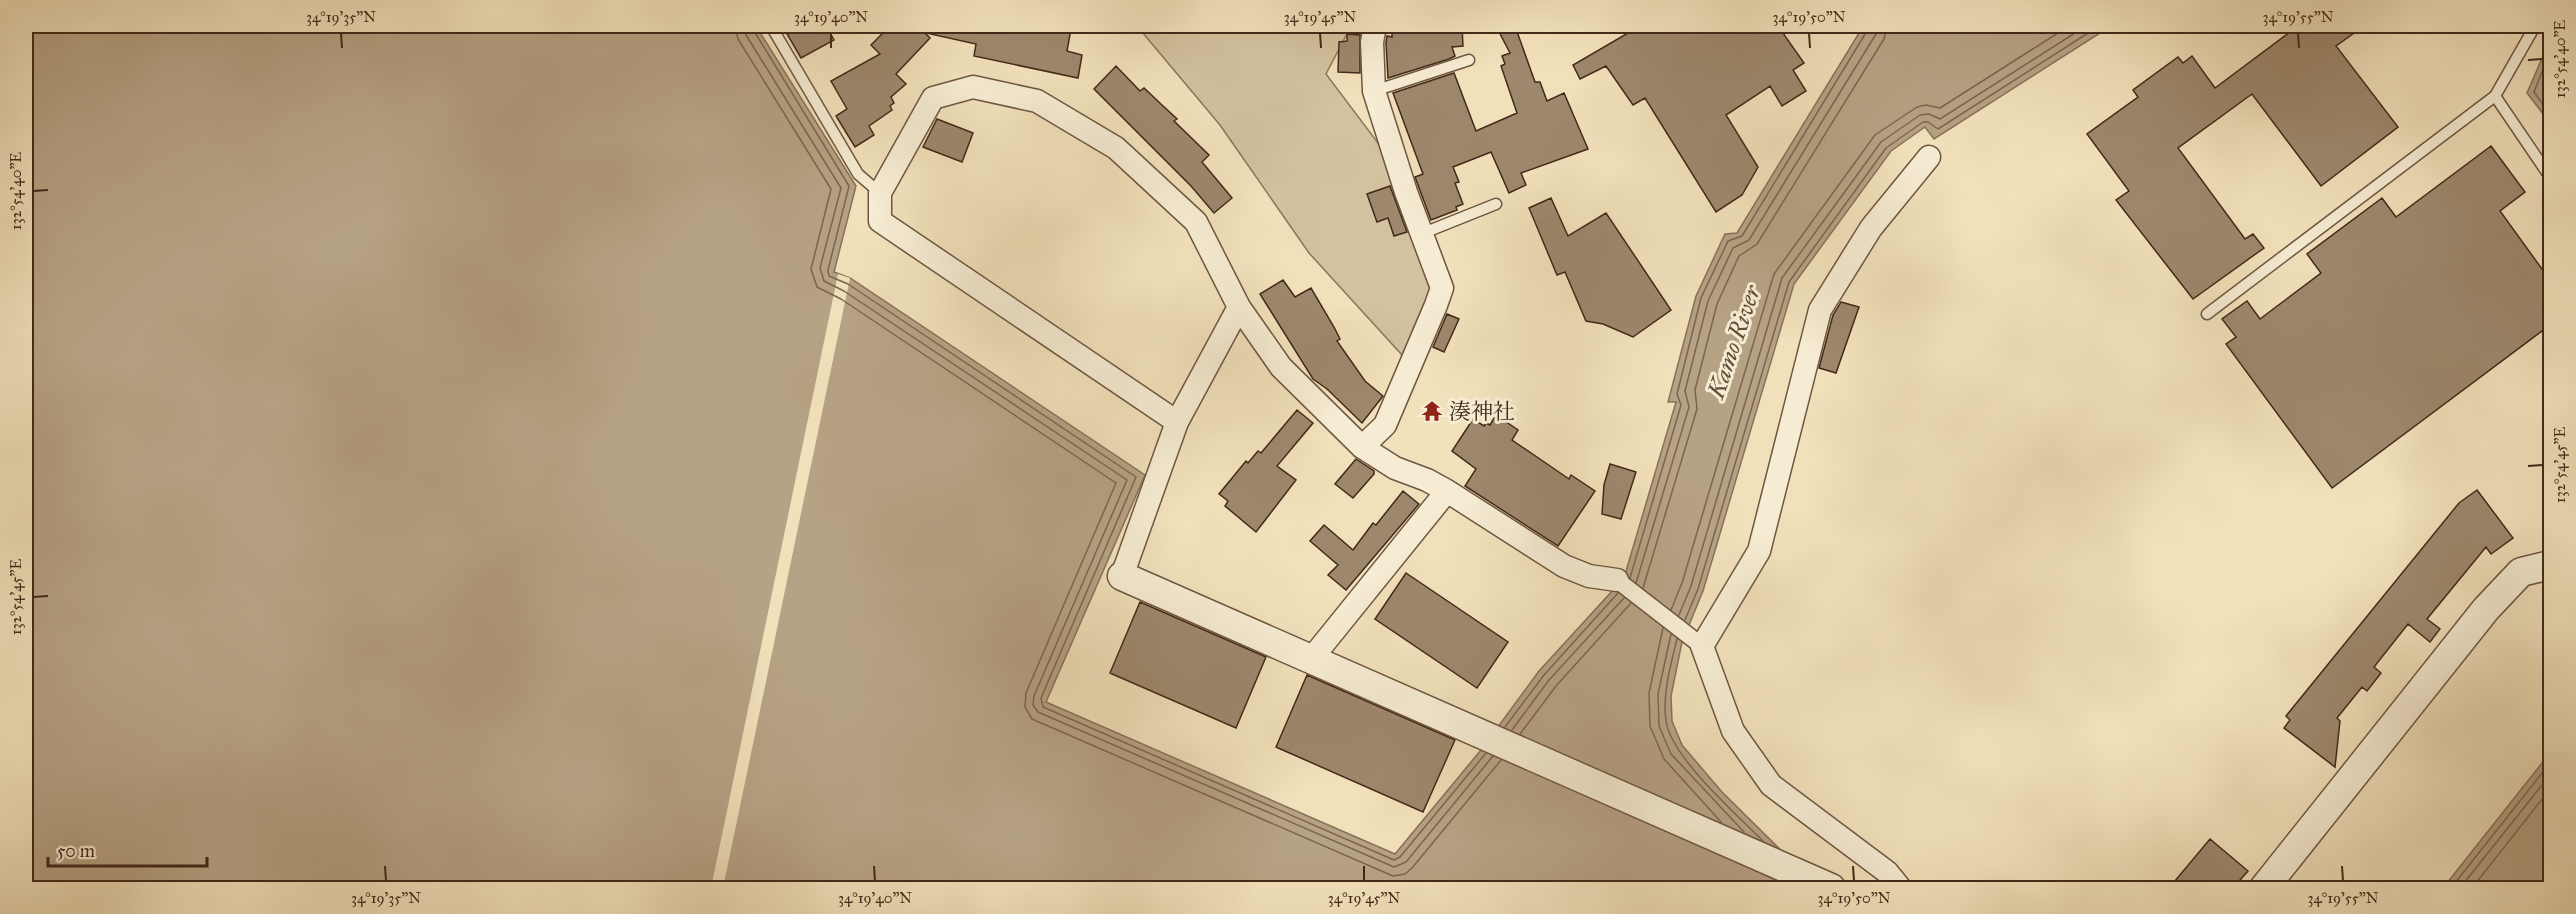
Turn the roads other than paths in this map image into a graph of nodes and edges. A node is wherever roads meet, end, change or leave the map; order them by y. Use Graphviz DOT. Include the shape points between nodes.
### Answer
graph roads {
  1 [pos="771,26"];
  2 [pos="1375,26"];
  3 [pos="2535,26"];
  4 [pos="1469,60"];
  5 [pos="1374,91"];
  6 [pos="2495,96"];
  7 [pos="1929,157"];
  8 [pos="2550,177"];
  9 [pos="880,193"];
  10 [pos="1496,204"];
  11 [pos="1421,234"];
  12 [pos="1239,307"];
  13 [pos="2207,314"];
  14 [pos="1177,422"];
  15 [pos="1362,447"];
  16 [pos="1447,491"];
  17 [pos="2550,565"];
  18 [pos="1122,576"];
  19 [pos="1617,580"];
  20 [pos="1694,641"];
  21 [pos="1312,658"];
  22 [pos="1831,888"];
  23 [pos="1900,888"];
  24 [pos="2264,888"];
  1 -- 9 [label="lane" via="858,174"];
  2 -- 5 [label="street"];
  3 -- 6 [label="lane"];
  4 -- 5 [label="lane"];
  5 -- 11 [label="street"];
  6 -- 8 [label="lane"];
  6 -- 13 [label="lane"];
  7 -- 20 [label="street" via="1871,228 1820,310 1759,551"];
  9 -- 12 [label="street" via="933,98 973,87 1037,102 1116,148 1196,222"];
  9 -- 14 [label="street" via="880,220"];
  10 -- 11 [label="lane"];
  11 -- 15 [label="street" via="1442,288 1385,425"];
  12 -- 14 [label="street"];
  12 -- 15 [label="street" via="1281,367"];
  14 -- 18 [label="street"];
  15 -- 16 [label="street" via="1395,468"];
  16 -- 19 [label="street" via="1564,566 1589,576"];
  16 -- 21 [label="street"];
  17 -- 24 [label="street" via="2521,572 2486,609"];
  18 -- 21 [label="street"];
  19 -- 20 [label="street"];
  20 -- 23 [label="street" via="1733,731 1771,785 1887,872"];
  21 -- 22 [label="street"];
}
